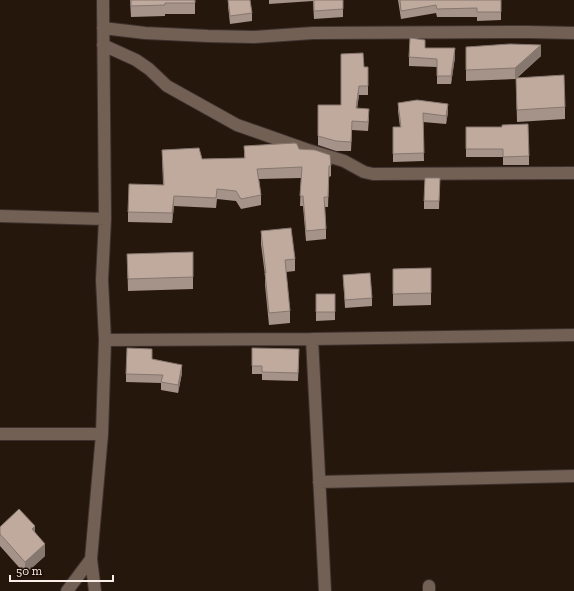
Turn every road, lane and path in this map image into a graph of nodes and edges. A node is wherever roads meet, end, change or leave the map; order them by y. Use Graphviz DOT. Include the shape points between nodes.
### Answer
graph roads {
  1 [pos="103,0"];
  2 [pos="103,28"];
  3 [pos="574,33"];
  4 [pos="103,44"];
  5 [pos="574,173"];
  6 [pos="0,216"];
  7 [pos="105,219"];
  8 [pos="574,335"];
  9 [pos="312,339"];
  10 [pos="105,340"];
  11 [pos="0,434"];
  12 [pos="102,434"];
  13 [pos="574,476"];
  14 [pos="320,482"];
  15 [pos="92,559"];
  16 [pos="67,591"];
  17 [pos="95,591"];
  18 [pos="325,591"];
  1 -- 2 [label="street"];
  2 -- 3 [label="street" via="145,33 254,37 313,33"];
  2 -- 4 [label="street"];
  4 -- 5 [label="street" via="136,60 167,86 237,125 344,161 364,172"];
  4 -- 7 [label="street"];
  6 -- 7 [label="street"];
  7 -- 10 [label="street" via="102,280"];
  8 -- 9 [label="street"];
  9 -- 10 [label="street"];
  9 -- 14 [label="street"];
  10 -- 12 [label="street"];
  11 -- 12 [label="street"];
  12 -- 15 [label="street"];
  13 -- 14 [label="street"];
  14 -- 18 [label="street"];
  15 -- 16 [label="street"];
  15 -- 17 [label="street"];
}
